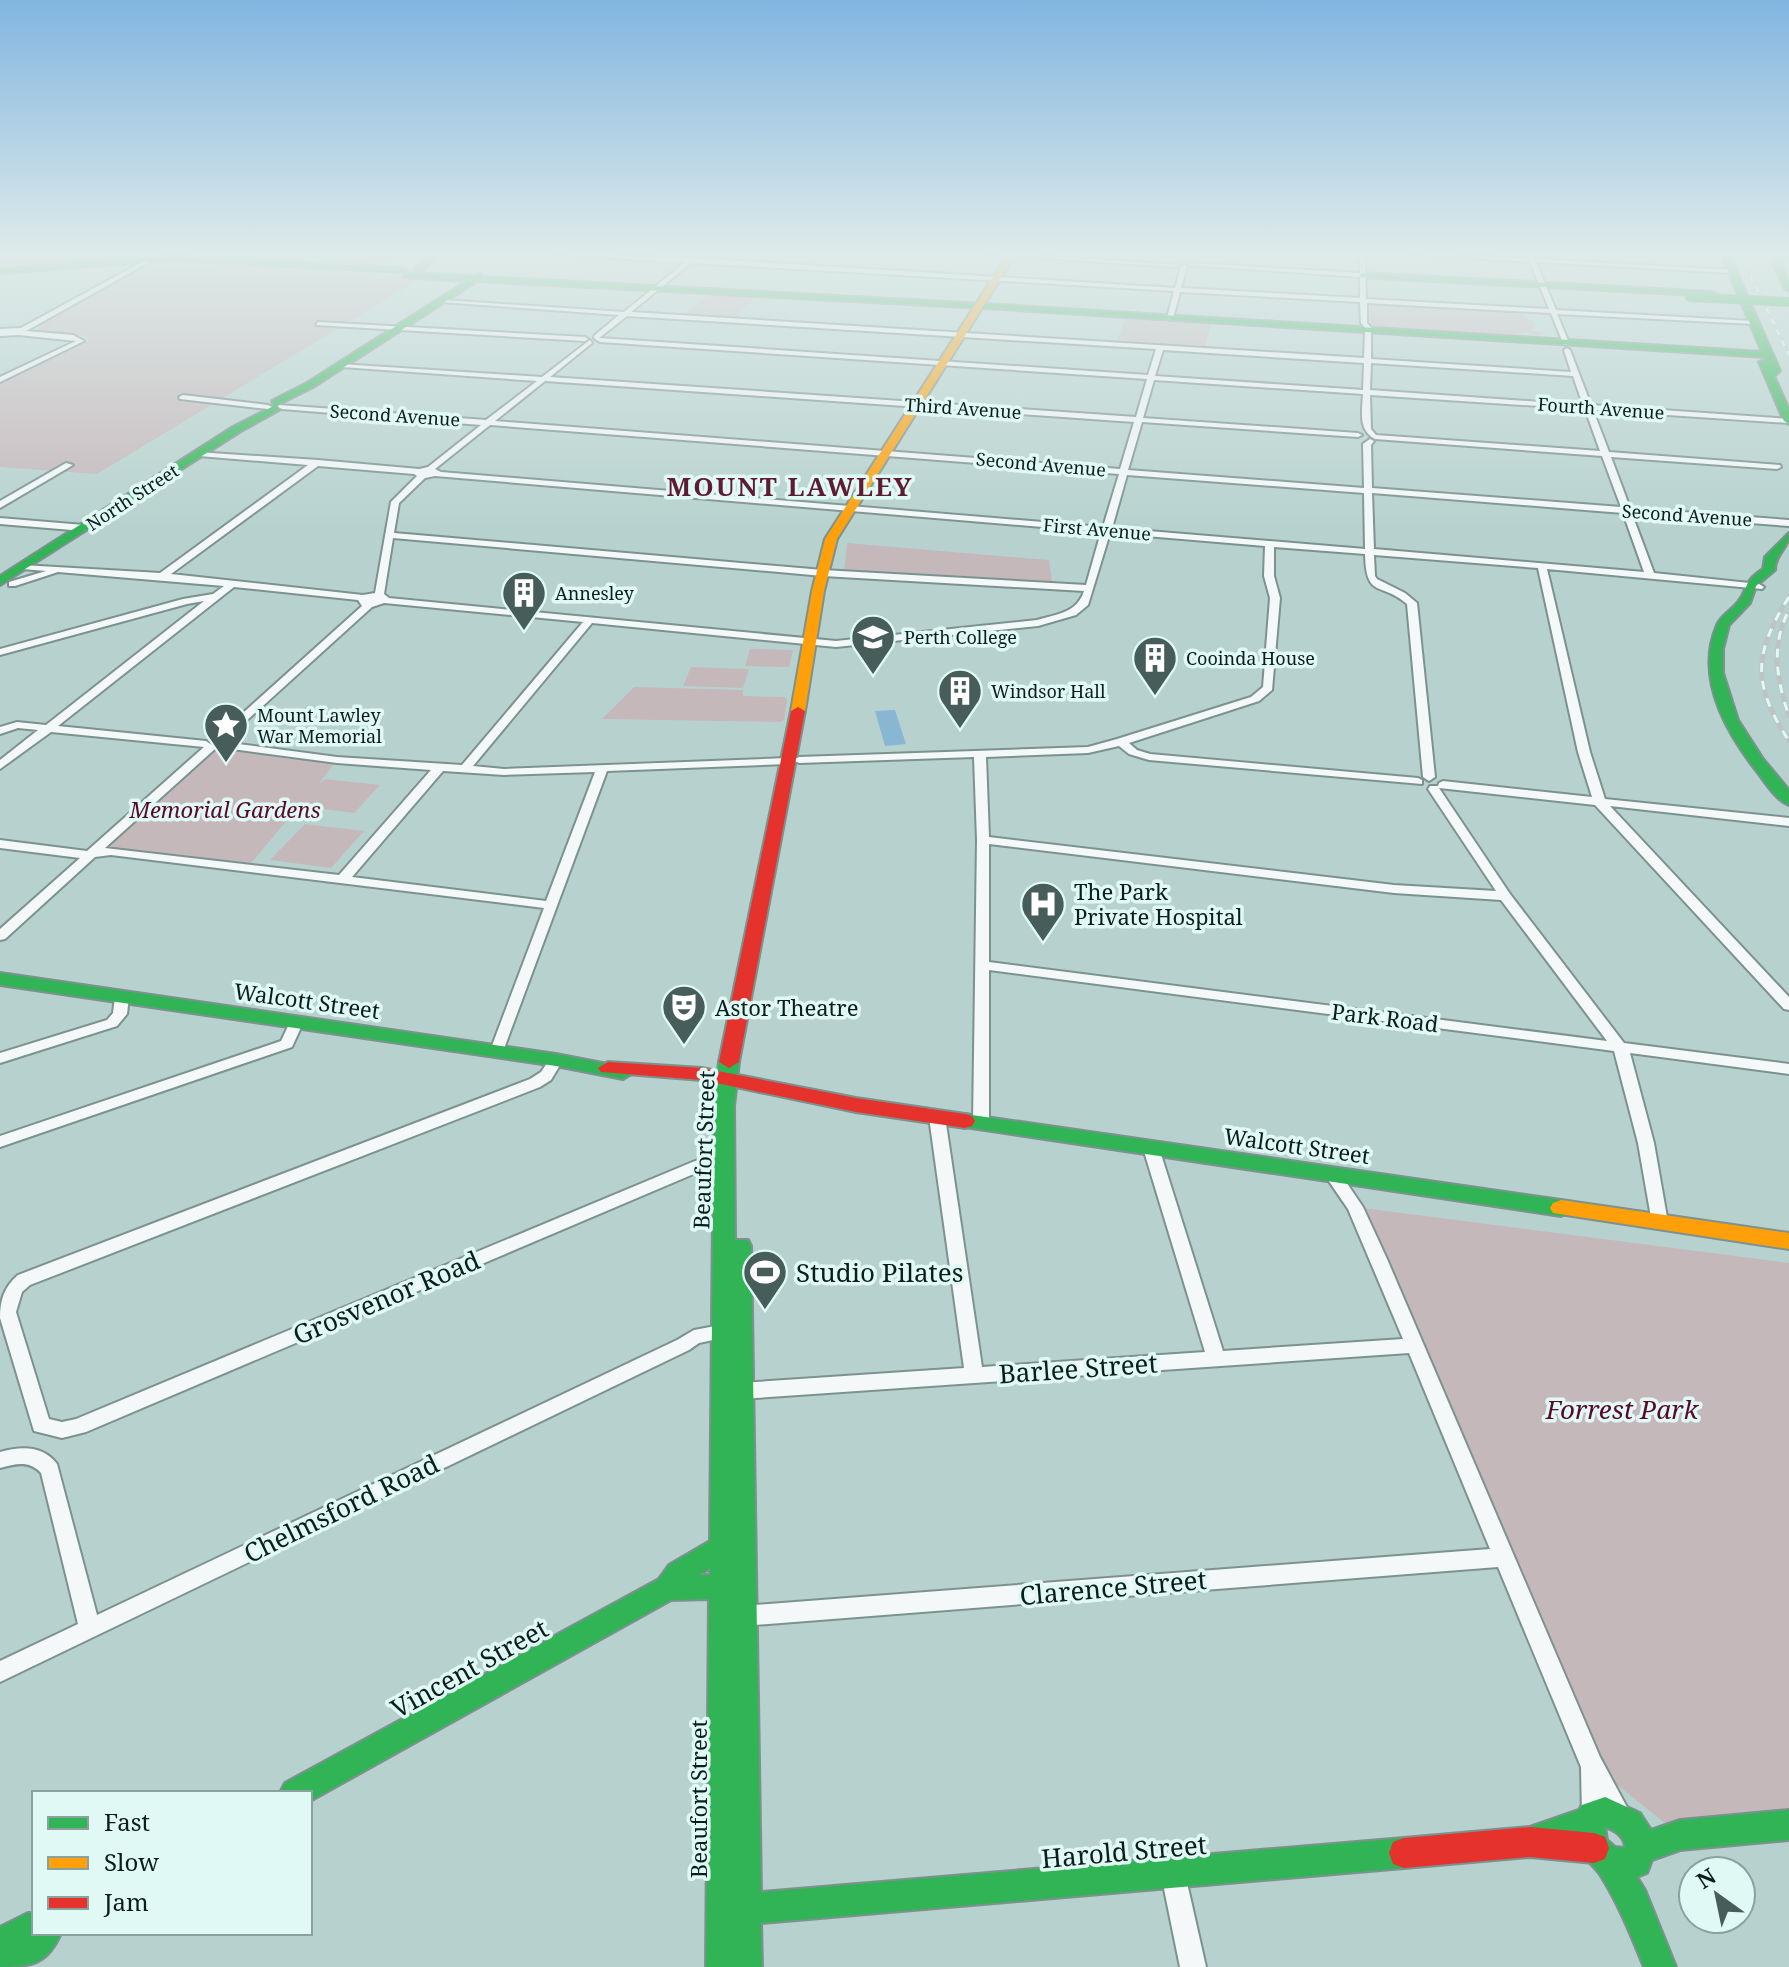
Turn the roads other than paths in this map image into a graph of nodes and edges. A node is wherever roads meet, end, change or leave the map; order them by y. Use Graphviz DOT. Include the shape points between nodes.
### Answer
graph roads {
  1 [pos="71,346"];
  2 [pos="373,346"];
  3 [pos="586,346"];
  4 [pos="682,346"];
  5 [pos="958,346"];
  6 [pos="1140,346"];
  7 [pos="1366,346"];
  8 [pos="1567,346"];
  9 [pos="1761,346"];
  10 [pos="1160,347"];
  11 [pos="1766,357"];
  12 [pos="1365,360"];
  13 [pos="948,363"];
  14 [pos="342,365"];
  15 [pos="1576,374"];
  16 [pos="1152,377"];
  17 [pos="543,379"];
  18 [pos="0,380"];
  19 [pos="1365,391"];
  20 [pos="183,397"];
  21 [pos="921,405"];
  22 [pos="276,406"];
  23 [pos="1589,406"];
  24 [pos="1789,421"];
  25 [pos="490,422"];
  26 [pos="1138,422"];
  27 [pos="1366,437"];
  28 [pos="892,452"];
  29 [pos="199,454"];
  30 [pos="1607,455"];
  31 [pos="318,462"];
  32 [pos="69,465"];
  33 [pos="1777,467"];
  34 [pos="1123,471"];
  35 [pos="427,473"];
  36 [pos="1370,491"];
  37 [pos="0,505"];
  38 [pos="854,507"];
  39 [pos="1627,511"];
  40 [pos="0,521"];
  41 [pos="1789,523"];
  42 [pos="84,528"];
  43 [pos="1107,529"];
  44 [pos="389,535"];
  45 [pos="1789,536"];
  46 [pos="1270,544"];
  47 [pos="1789,545"];
  48 [pos="1370,553"];
  49 [pos="1542,566"];
  50 [pos="25,567"];
  51 [pos="57,570"];
  52 [pos="828,573"];
  53 [pos="1650,575"];
  54 [pos="162,576"];
  55 [pos="6,582"];
  56 [pos="232,584"];
  57 [pos="1755,586"];
  58 [pos="1089,588"];
  59 [pos="216,597"];
  60 [pos="381,598"];
  61 [pos="366,601"];
  62 [pos="589,621"];
  63 [pos="822,646"];
  64 [pos="0,652"];
  65 [pos="47,729"];
  66 [pos="0,731"];
  67 [pos="1121,742"];
  68 [pos="214,744"];
  69 [pos="980,754"];
  70 [pos="793,760"];
  71 [pos="0,766"];
  72 [pos="439,768"];
  73 [pos="465,769"];
  74 [pos="602,769"];
  75 [pos="1431,783"];
  76 [pos="1789,789"];
  77 [pos="1789,800"];
  78 [pos="1600,803"];
  79 [pos="1789,822"];
  80 [pos="983,840"];
  81 [pos="0,844"];
  82 [pos="87,855"];
  83 [pos="343,879"];
  84 [pos="1505,896"];
  85 [pos="551,905"];
  86 [pos="0,936"];
  87 [pos="981,965"];
  88 [pos="0,979"];
  89 [pos="121,1006"];
  90 [pos="1789,1006"];
  91 [pos="296,1023"];
  92 [pos="1621,1049"];
  93 [pos="497,1051"];
  94 [pos="0,1058"];
  95 [pos="556,1060"];
  96 [pos="1789,1069"];
  97 [pos="733,1086"];
  98 [pos="937,1117"];
  99 [pos="981,1124"];
  100 [pos="0,1142"];
  101 [pos="1151,1148"];
  102 [pos="724,1163"];
  103 [pos="1332,1174"];
  104 [pos="1375,1180"];
  105 [pos="1355,1207"];
  106 [pos="1660,1223"];
  107 [pos="1789,1241"];
  108 [pos="732,1337"];
  109 [pos="1415,1345"];
  110 [pos="1216,1358"];
  111 [pos="974,1375"];
  112 [pos="741,1391"];
  113 [pos="0,1460"];
  114 [pos="723,1547"];
  115 [pos="1503,1557"];
  116 [pos="722,1586"];
  117 [pos="742,1586"];
  118 [pos="668,1588"];
  119 [pos="732,1617"];
  120 [pos="90,1629"];
  121 [pos="0,1672"];
  122 [pos="1592,1765"];
  123 [pos="299,1791"];
  124 [pos="1624,1818"];
  125 [pos="1591,1819"];
  126 [pos="1789,1825"];
  127 [pos="1680,1835"];
  128 [pos="1530,1842"];
  129 [pos="1594,1848"];
  130 [pos="1639,1855"];
  131 [pos="1610,1862"];
  132 [pos="1173,1873"];
  133 [pos="1634,1901"];
  134 [pos="745,1909"];
  135 [pos="722,1911"];
  136 [pos="32,1929"];
  137 [pos="43,1935"];
  138 [pos="0,1944"];
  139 [pos="0,1965"];
  140 [pos="722,1967"];
  141 [pos="746,1967"];
  142 [pos="1193,1967"];
  143 [pos="1660,1967"];
  1 -- 18 [label="street"];
  2 -- 14 [label="main road, North Street"];
  3 -- 17 [label="street"];
  4 -- 13 [label="street, Fourth Avenue"];
  5 -- 13 [label="main road, Beaufort Street"];
  6 -- 10 [label="street"];
  7 -- 12 [label="street"];
  8 -- 11 [label="main road"];
  8 -- 15 [label="street"];
  9 -- 11 [label="main road"];
  10 -- 12 [label="street"];
  10 -- 16 [label="street"];
  11 -- 24 [label="main road"];
  12 -- 15 [label="street"];
  12 -- 19 [label="street"];
  13 -- 16 [label="street, Fourth Avenue"];
  13 -- 21 [label="main road, Beaufort Street"];
  14 -- 17 [label="street, Third Avenue"];
  14 -- 22 [label="main road, North Street"];
  15 -- 23 [label="street"];
  16 -- 19 [label="street, Fourth Avenue"];
  16 -- 26 [label="street"];
  17 -- 21 [label="street, Third Avenue"];
  17 -- 25 [label="street"];
  19 -- 23 [label="street, Fourth Avenue"];
  19 -- 27 [label="street"];
  20 -- 22 [label="street, Second Avenue"];
  21 -- 26 [label="street, Third Avenue"];
  21 -- 28 [label="main road, Beaufort Street"];
  22 -- 25 [label="street, Second Avenue"];
  22 -- 29 [label="main road, North Street"];
  23 -- 24 [label="street, Fourth Avenue"];
  23 -- 30 [label="street"];
  25 -- 28 [label="street, Second Avenue"];
  25 -- 35 [label="street"];
  26 -- 27 [label="street, Third Avenue"];
  26 -- 34 [label="street"];
  27 -- 30 [label="street, Third Avenue"];
  27 -- 36 [label="street"];
  28 -- 34 [label="street, Second Avenue"];
  28 -- 38 [label="main road, Beaufort Street"];
  29 -- 31 [label="street, First Avenue"];
  29 -- 42 [label="main road, North Street"];
  30 -- 33 [label="street, Third Avenue"];
  30 -- 39 [label="street"];
  31 -- 35 [label="street, First Avenue"];
  31 -- 54 [label="street"];
  32 -- 37 [label="street"];
  34 -- 36 [label="street, Second Avenue"];
  34 -- 43 [label="street"];
  35 -- 38 [label="street, First Avenue"];
  35 -- 44 [label="street" via="395,502"];
  36 -- 39 [label="street, Second Avenue"];
  36 -- 48 [label="street"];
  38 -- 43 [label="street, First Avenue"];
  38 -- 52 [label="main road, Beaufort Street" via="831,539"];
  39 -- 41 [label="street, Second Avenue"];
  39 -- 53 [label="street"];
  40 -- 42 [label="street"];
  42 -- 50 [label="main road, North Street"];
  43 -- 46 [label="street, First Avenue"];
  43 -- 58 [label="street"];
  44 -- 52 [label="street"];
  44 -- 60 [label="street"];
  45 -- 57 [label="main road"];
  46 -- 48 [label="street, First Avenue"];
  46 -- 67 [label="street" via="1275,598 1268,688 1255,699"];
  47 -- 57 [label="main road" via="1777,561 1776,573"];
  48 -- 49 [label="street, First Avenue"];
  48 -- 75 [label="street" via="1372,581 1412,603"];
  49 -- 53 [label="street, First Avenue"];
  49 -- 78 [label="street"];
  50 -- 51 [label="street"];
  50 -- 55 [label="main road, North Street"];
  51 -- 54 [label="street"];
  51 -- 55 [label="street"];
  52 -- 58 [label="street"];
  52 -- 63 [label="main road, Beaufort Street"];
  53 -- 57 [label="street, First Avenue"];
  54 -- 56 [label="street"];
  56 -- 59 [label="street"];
  56 -- 61 [label="street"];
  57 -- 76 [label="main road" via="1754,604 1729,633 1727,679 1743,727"];
  57 -- 77 [label="main road" via="1727,618 1717,642 1719,687 1741,741"];
  58 -- 63 [label="street" via="1082,608 1049,621"];
  59 -- 64 [label="street"];
  59 -- 65 [label="street"];
  60 -- 61 [label="street"];
  60 -- 62 [label="street"];
  61 -- 68 [label="street"];
  62 -- 63 [label="street"];
  62 -- 73 [label="street"];
  63 -- 70 [label="main road, Beaufort Street"];
  65 -- 66 [label="street" via="17,725"];
  65 -- 68 [label="street"];
  65 -- 71 [label="street"];
  67 -- 69 [label="street" via="1088,750"];
  67 -- 75 [label="street" via="1149,757"];
  68 -- 72 [label="street"];
  68 -- 82 [label="street"];
  69 -- 70 [label="street"];
  69 -- 80 [label="street"];
  70 -- 74 [label="street"];
  70 -- 97 [label="main road, Beaufort Street"];
  72 -- 73 [label="street"];
  72 -- 83 [label="street"];
  73 -- 74 [label="street"];
  74 -- 85 [label="street"];
  75 -- 78 [label="street"];
  75 -- 84 [label="street"];
  78 -- 79 [label="street"];
  78 -- 90 [label="street"];
  80 -- 84 [label="street" via="1394,889"];
  80 -- 87 [label="street"];
  81 -- 82 [label="street"];
  82 -- 83 [label="street" via="111,851"];
  82 -- 86 [label="street"];
  83 -- 85 [label="street"];
  84 -- 92 [label="street"];
  85 -- 93 [label="street"];
  87 -- 92 [label="street, Park Road"];
  87 -- 99 [label="street"];
  88 -- 89 [label="main road, Walcott Street"];
  89 -- 91 [label="main road, Walcott Street"];
  89 -- 94 [label="street" via="112,1023"];
  91 -- 93 [label="main road, Walcott Street"];
  91 -- 100 [label="street" via="287,1044"];
  92 -- 96 [label="street, Park Road"];
  92 -- 106 [label="street"];
  93 -- 95 [label="main road, Walcott Street"];
  95 -- 97 [label="main road, Walcott Street" via="635,1067"];
  95 -- 102 [label="street, Grosvenor Road" via="535,1083 40,1271 14,1289 7,1312 37,1419 49,1429 79,1426 701,1165"];
  97 -- 98 [label="main road, Walcott Street" via="781,1099 799,1096"];
  97 -- 102 [label="main road, Beaufort Street"];
  97 -- 108 [label="main road, Beaufort Street"];
  98 -- 99 [label="main road, Walcott Street"];
  98 -- 111 [label="street"];
  99 -- 101 [label="main road, Walcott Street"];
  101 -- 103 [label="main road, Walcott Street"];
  101 -- 110 [label="street"];
  102 -- 108 [label="main road, Beaufort Street"];
  103 -- 104 [label="main road, Walcott Street"];
  103 -- 105 [label="street"];
  104 -- 105 [label="street" via="1361,1191"];
  104 -- 106 [label="main road, Walcott Street"];
  105 -- 109 [label="street"];
  106 -- 107 [label="main road, Walcott Street"];
  108 -- 112 [label="main road, Beaufort Street"];
  108 -- 114 [label="main road, Beaufort Street"];
  108 -- 120 [label="street, Chelmsford Road" via="683,1345"];
  109 -- 110 [label="street, Barlee Street"];
  109 -- 115 [label="street"];
  110 -- 111 [label="street, Barlee Street"];
  111 -- 112 [label="street, Barlee Street"];
  112 -- 117 [label="main road, Beaufort Street"];
  113 -- 120 [label="street" via="31,1455 50,1470"];
  114 -- 116 [label="main road, Beaufort Street"];
  114 -- 118 [label="main road, Vincent Street" via="678,1573"];
  115 -- 119 [label="street, Clarence Street"];
  115 -- 122 [label="street"];
  116 -- 117 [label="main road, Vincent Street"];
  116 -- 118 [label="main road, Vincent Street"];
  116 -- 119 [label="main road, Beaufort Street"];
  117 -- 119 [label="main road, Beaufort Street"];
  118 -- 123 [label="main road, Vincent Street"];
  119 -- 134 [label="main road, Beaufort Street"];
  119 -- 135 [label="main road, Beaufort Street"];
  120 -- 121 [label="street, Chelmsford Road"];
  122 -- 124 [label="street"];
  122 -- 125 [label="street"];
  124 -- 125 [label="main road" via="1605,1812"];
  124 -- 127 [label="main road"];
  124 -- 130 [label="main road" via="1638,1833"];
  125 -- 128 [label="main road, Harold Street"];
  125 -- 129 [label="main road" via="1588,1835"];
  126 -- 127 [label="main road"];
  127 -- 130 [label="main road"];
  128 -- 129 [label="main road, Harold Street"];
  128 -- 132 [label="main road, Harold Street"];
  129 -- 131 [label="main road"];
  130 -- 131 [label="main road" via="1624,1866"];
  130 -- 133 [label="main road"];
  131 -- 133 [label="main road"];
  132 -- 134 [label="main road, Harold Street"];
  132 -- 142 [label="street"];
  133 -- 143 [label="main road"];
  134 -- 135 [label="main road, Harold Street"];
  134 -- 141 [label="main road, Beaufort Street"];
  135 -- 140 [label="main road, Beaufort Street"];
  136 -- 138 [label="main road"];
  137 -- 139 [label="main road"];
}
